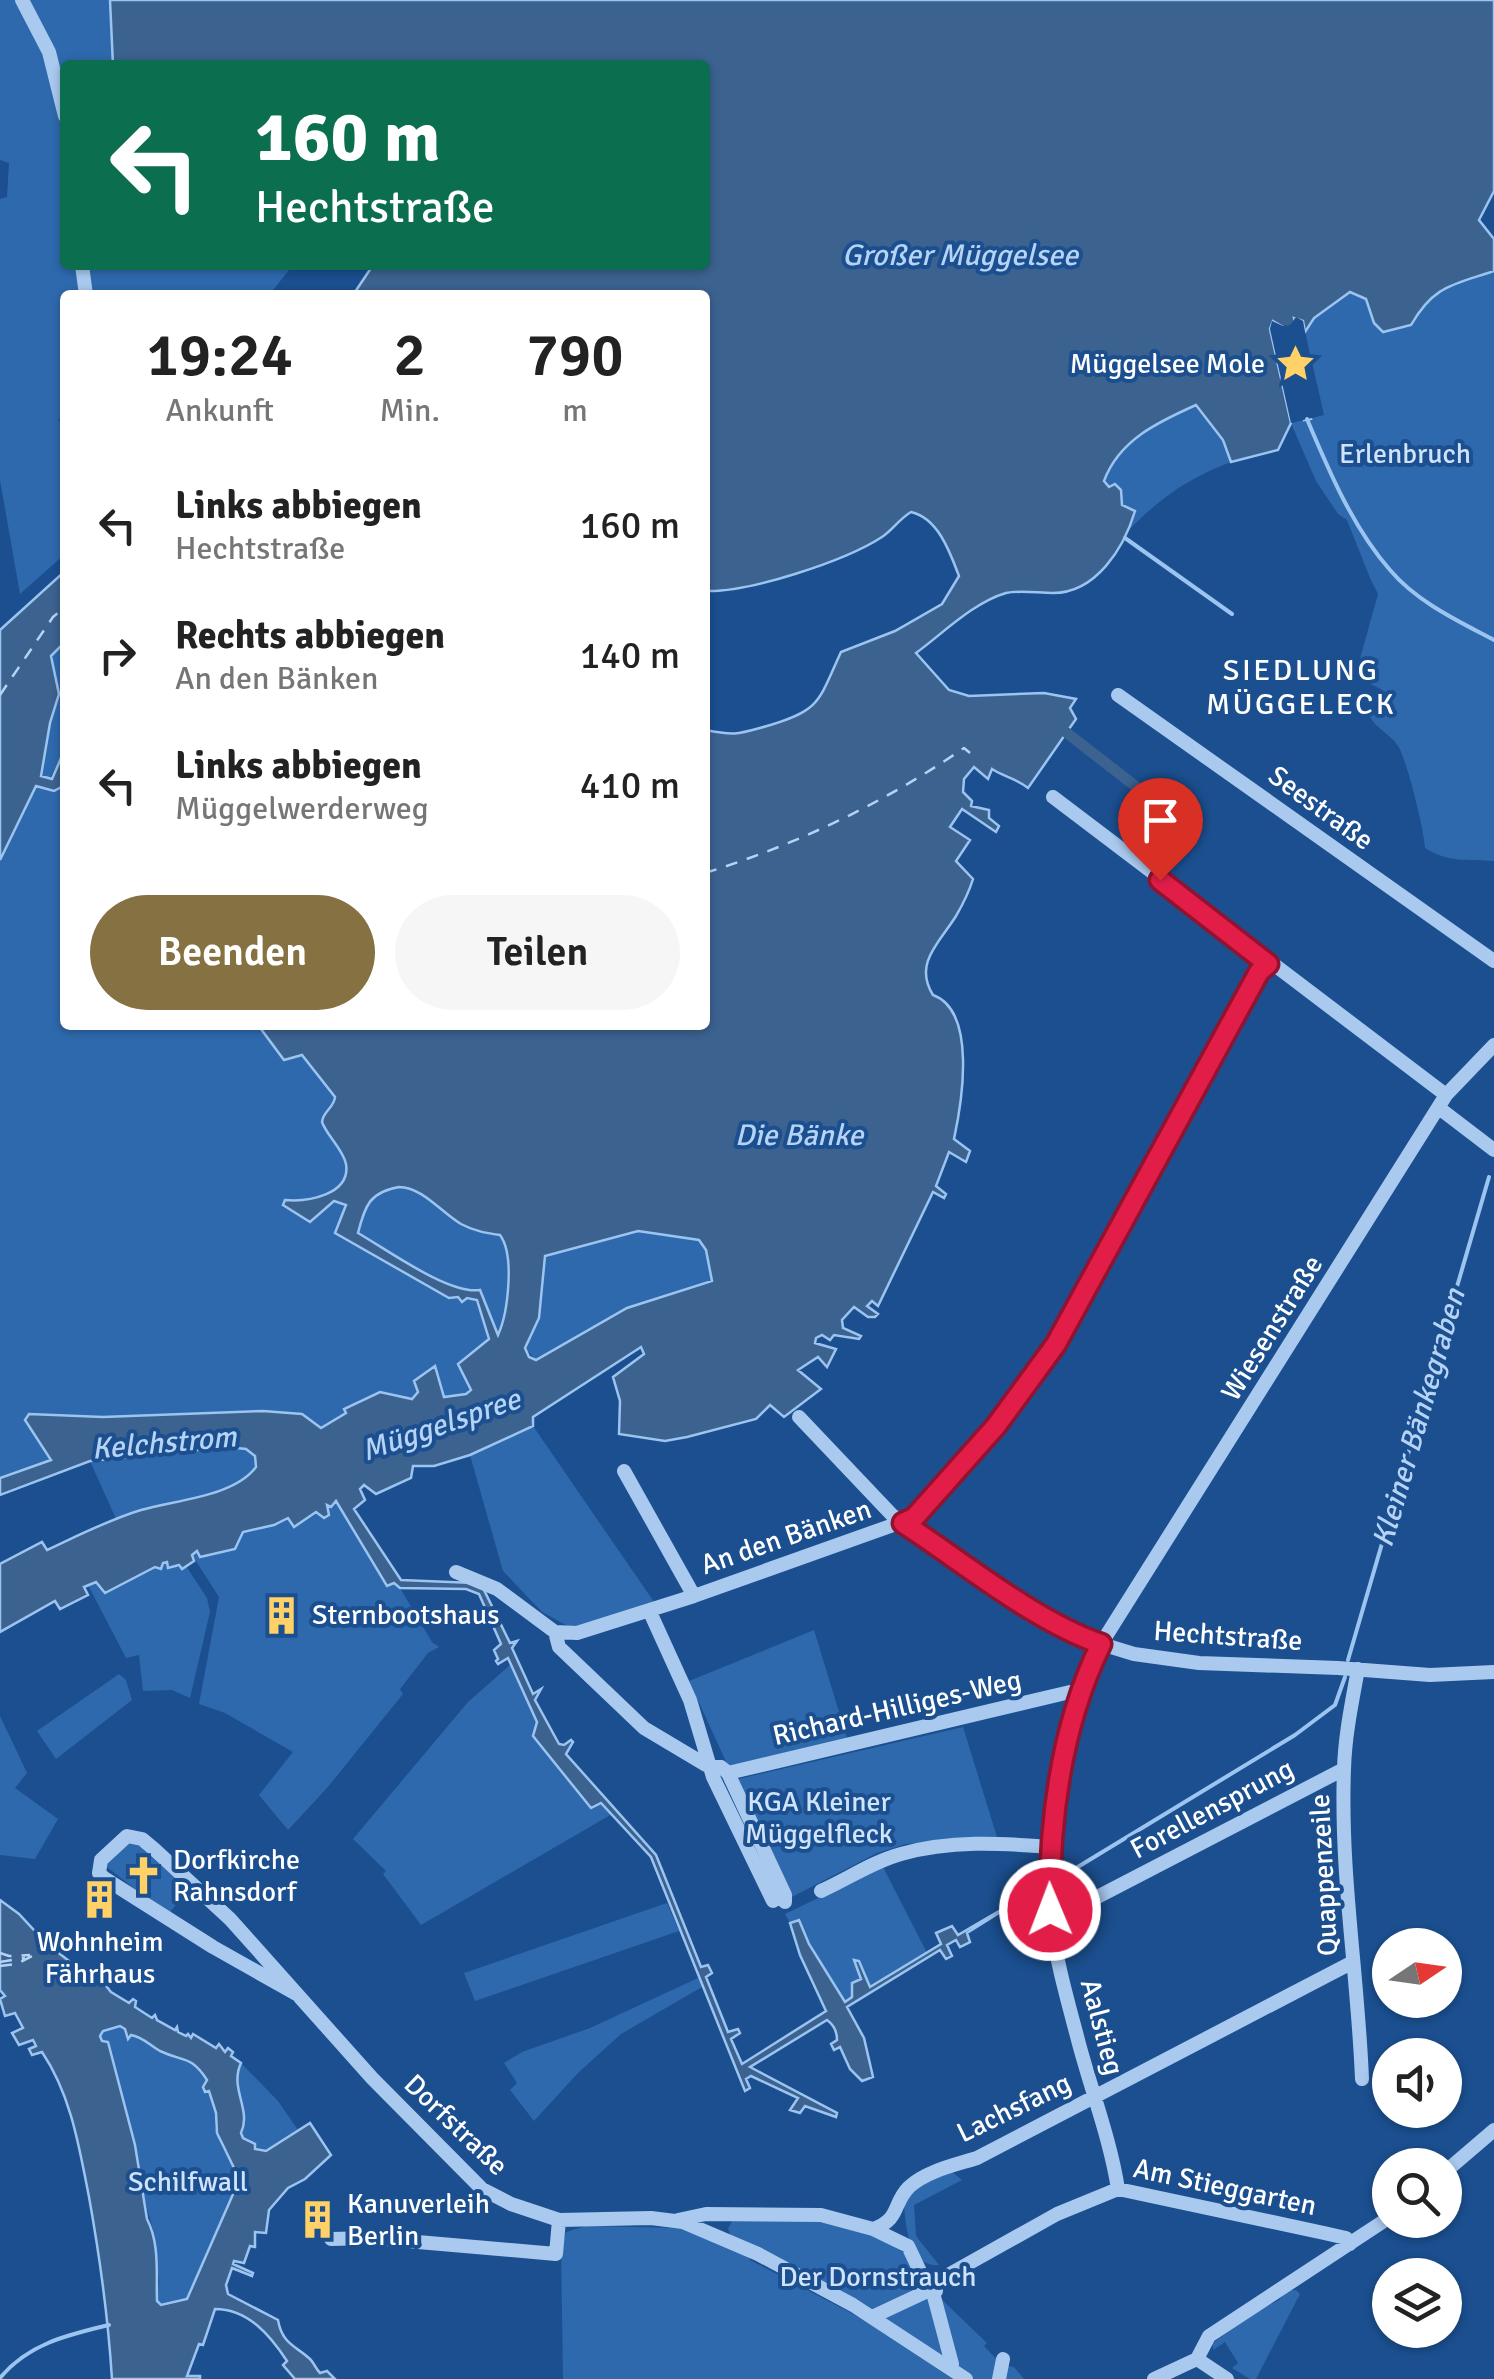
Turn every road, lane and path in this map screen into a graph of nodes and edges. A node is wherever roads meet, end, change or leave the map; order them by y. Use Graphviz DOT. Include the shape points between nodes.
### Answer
graph roads {
  1 [pos="22,0"];
  2 [pos="60,96"];
  3 [pos="1118,696"];
  4 [pos="1053,798"];
  5 [pos="1494,961"];
  6 [pos="1268,964"];
  7 [pos="1494,1045"];
  8 [pos="1443,1102"];
  9 [pos="1494,1150"];
  10 [pos="799,1416"];
  11 [pos="624,1471"];
  12 [pos="903,1523"];
  13 [pos="456,1572"];
  14 [pos="694,1596"];
  15 [pos="649,1610"];
  16 [pos="555,1632"];
  17 [pos="1101,1644"];
  18 [pos="1358,1669"];
  19 [pos="1494,1672"];
  20 [pos="1078,1696"];
  21 [pos="700,1734"];
  22 [pos="680,1749"];
  23 [pos="709,1765"];
  24 [pos="1344,1769"];
  25 [pos="728,1773"];
  26 [pos="1051,1847"];
  27 [pos="821,1891"];
  28 [pos="1051,1921"];
  29 [pos="1353,1962"];
  30 [pos="298,1995"];
  31 [pos="1362,2079"];
  32 [pos="1094,2096"];
  33 [pos="1494,2130"];
  34 [pos="1462,2157"];
  35 [pos="1118,2188"];
  36 [pos="898,2209"];
  37 [pos="559,2220"];
  38 [pos="677,2221"];
  39 [pos="872,2229"];
  40 [pos="1372,2229"];
  41 [pos="331,2238"];
  42 [pos="1350,2244"];
  43 [pos="908,2246"];
  44 [pos="917,2262"];
  45 [pos="940,2284"];
  46 [pos="872,2316"];
  47 [pos="1003,2359"];
  48 [pos="1197,2359"];
  49 [pos="949,2368"];
  50 [pos="966,2379"];
  51 [pos="998,2379"];
  52 [pos="1154,2379"];
  53 [pos="1227,2379"];
  1 -- 2 [label="street" via="49,52"];
  3 -- 5 [label="street, Seestraße"];
  4 -- 6 [label="street"];
  6 -- 8 [label="street"];
  6 -- 12 [label="street, An den Bänken" via="1056,1344 996,1426"];
  7 -- 8 [label="street, Wiesenstraße"];
  8 -- 9 [label="street"];
  8 -- 17 [label="street, Wiesenstraße"];
  10 -- 12 [label="street, Hechtstraße"];
  11 -- 14 [label="street"];
  12 -- 14 [label="street, An den Bänken"];
  12 -- 17 [label="street, Hechtstraße" via="1046,1617"];
  13 -- 16 [label="street" via="497,1589"];
  14 -- 15 [label="street, An den Bänken"];
  15 -- 16 [label="street, An den Bänken" via="586,1631"];
  15 -- 21 [label="street"];
  16 -- 22 [label="street" via="559,1647 644,1728"];
  17 -- 18 [label="street, Hechtstraße" via="1180,1661"];
  17 -- 20 [label="street, Aalstieg"];
  18 -- 19 [label="street, Hechtstraße"];
  18 -- 24 [label="street, Quappenzeile"];
  20 -- 25 [label="street, Richard-Hilliges-Weg" via="1070,1692"];
  20 -- 26 [label="street, Aalstieg"];
  21 -- 22 [label="street"];
  21 -- 23 [label="street"];
  22 -- 23 [label="street"];
  23 -- 25 [label="street"];
  23 -- 25 [label="street" via="779,1902 785,1895"];
  24 -- 28 [label="street, Forellensprung"];
  24 -- 29 [label="street, Quappenzeile"];
  26 -- 27 [label="street" via="998,1842 900,1854"];
  26 -- 28 [label="street, Aalstieg"];
  28 -- 32 [label="street, Aalstieg"];
  29 -- 31 [label="street, Quappenzeile"];
  29 -- 32 [label="street, Lachsfang"];
  30 -- 30 [label="street, Dorfstraße" via="228,1916 142,1839 127,1836 101,1860 104,1878"];
  30 -- 37 [label="street, Dorfstraße" via="482,2189"];
  32 -- 35 [label="street, Aalstieg"];
  32 -- 36 [label="street, Lachsfang" via="909,2186"];
  33 -- 34 [label="street"];
  35 -- 42 [label="street, Am Stieggarten"];
  35 -- 45 [label="street, Am Stieggarten" via="1056,2214"];
  36 -- 39 [label="street, Lachsfang"];
  36 -- 43 [label="street"];
  37 -- 38 [label="street, Dorfstraße"];
  37 -- 41 [label="street" via="556,2254"];
  38 -- 39 [label="street, Dorfstraße" via="706,2214 821,2215"];
  38 -- 46 [label="street, Dorfstraße" via="758,2254"];
  39 -- 43 [label="street, Dorfstraße"];
  40 -- 42 [label="street"];
  42 -- 48 [label="street" via="1209,2336"];
  43 -- 44 [label="street"];
  44 -- 45 [label="street"];
  44 -- 45 [label="street" via="927,2286"];
  45 -- 46 [label="street, Am Stieggarten"];
  45 -- 49 [label="street"];
  46 -- 49 [label="street, Dorfstraße"];
  47 -- 51 [label="street"];
  48 -- 52 [label="street"];
  48 -- 53 [label="street"];
  49 -- 50 [label="street, Dorfstraße"];
}
